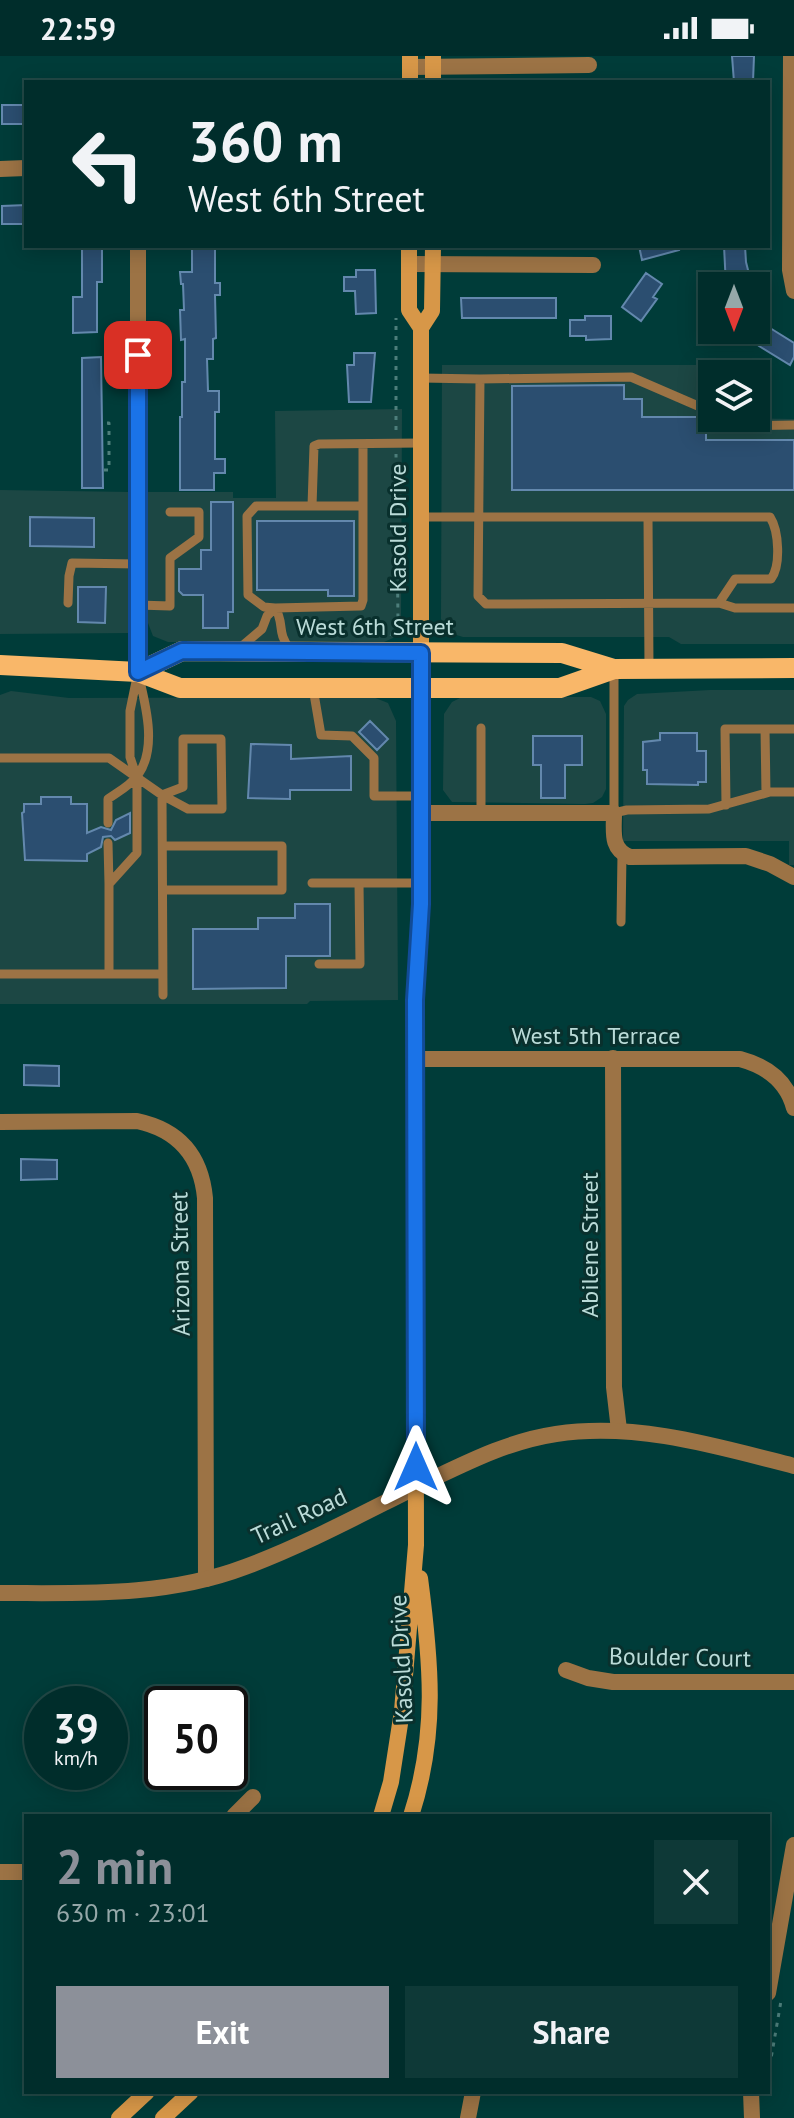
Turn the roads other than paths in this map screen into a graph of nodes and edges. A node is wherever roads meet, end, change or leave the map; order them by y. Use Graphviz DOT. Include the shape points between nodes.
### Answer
graph roads {
  1 [pos="791,56"];
  2 [pos="589,65"];
  3 [pos="410,68"];
  4 [pos="433,68"];
  5 [pos="24,168"];
  6 [pos="0,169"];
  7 [pos="138,248"];
  8 [pos="409,248"];
  9 [pos="433,248"];
  10 [pos="409,264"];
  11 [pos="433,264"];
  12 [pos="593,265"];
  13 [pos="794,291"];
  14 [pos="421,328"];
  15 [pos="421,378"];
  16 [pos="480,379"];
  17 [pos="698,406"];
  18 [pos="770,425"];
  19 [pos="794,425"];
  20 [pos="421,443"];
  21 [pos="363,444"];
  22 [pos="312,506"];
  23 [pos="363,506"];
  24 [pos="170,512"];
  25 [pos="421,517"];
  26 [pos="478,517"];
  27 [pos="648,517"];
  28 [pos="138,564"];
  29 [pos="68,603"];
  30 [pos="649,603"];
  31 [pos="719,603"];
  32 [pos="138,605"];
  33 [pos="275,608"];
  34 [pos="794,608"];
  35 [pos="236,651"];
  36 [pos="292,652"];
  37 [pos="421,653"];
  38 [pos="0,665"];
  39 [pos="649,668"];
  40 [pos="794,668"];
  41 [pos="614,669"];
  42 [pos="138,672"];
  43 [pos="313,688"];
  44 [pos="421,688"];
  45 [pos="481,728"];
  46 [pos="765,729"];
  47 [pos="794,729"];
  48 [pos="0,758"];
  49 [pos="137,778"];
  50 [pos="794,792"];
  51 [pos="766,793"];
  52 [pos="162,795"];
  53 [pos="421,804"];
  54 [pos="726,805"];
  55 [pos="481,813"];
  56 [pos="614,813"];
  57 [pos="108,823"];
  58 [pos="108,843"];
  59 [pos="163,846"];
  60 [pos="622,854"];
  61 [pos="794,877"];
  62 [pos="312,883"];
  63 [pos="359,883"];
  64 [pos="421,883"];
  65 [pos="109,884"];
  66 [pos="163,890"];
  67 [pos="621,922"];
  68 [pos="319,964"];
  69 [pos="0,974"];
  70 [pos="109,974"];
  71 [pos="163,974"];
  72 [pos="163,995"];
  73 [pos="613,1058"];
  74 [pos="415,1059"];
  75 [pos="794,1108"];
  76 [pos="0,1122"];
  77 [pos="619,1430"];
  78 [pos="794,1466"];
  79 [pos="416,1487"];
  80 [pos="416,1545"];
  81 [pos="206,1579"];
  82 [pos="0,1593"];
  83 [pos="566,1670"];
  84 [pos="794,1682"];
  85 [pos="253,1797"];
  86 [pos="236,1814"];
  87 [pos="382,1814"];
  88 [pos="412,1814"];
  89 [pos="794,1845"];
  90 [pos="0,1872"];
  91 [pos="24,1872"];
  92 [pos="772,1948"];
  93 [pos="770,1970"];
  94 [pos="145,2094"];
  95 [pos="189,2094"];
  96 [pos="473,2094"];
  97 [pos="751,2094"];
  98 [pos="119,2118"];
  99 [pos="163,2118"];
  100 [pos="468,2118"];
  101 [pos="752,2118"];
  1 -- 13 [label="street"];
  2 -- 4 [label="street"];
  3 -- 4 [label="street"];
  5 -- 6 [label="street"];
  7 -- 28 [label="street"];
  8 -- 10 [label="main road, Kasold Drive"];
  9 -- 11 [label="main road, Kasold Drive"];
  10 -- 11 [label="street"];
  10 -- 14 [label="main road, Kasold Drive" via="409,310"];
  11 -- 12 [label="street"];
  11 -- 14 [label="main road, Kasold Drive" via="432,311"];
  14 -- 15 [label="main road, Kasold Drive"];
  15 -- 16 [label="lane"];
  15 -- 20 [label="main road, Kasold Drive"];
  16 -- 17 [label="lane" via="631,377"];
  16 -- 26 [label="lane"];
  18 -- 19 [label="lane"];
  20 -- 21 [label="lane"];
  20 -- 25 [label="main road, Kasold Drive"];
  21 -- 22 [label="lane" via="314,446"];
  21 -- 23 [label="lane"];
  22 -- 23 [label="lane"];
  22 -- 33 [label="lane" via="256,506 247,516 248,595"];
  23 -- 33 [label="lane" via="361,606"];
  24 -- 32 [label="lane" via="199,512 199,537 170,558 170,606"];
  25 -- 26 [label="lane"];
  25 -- 37 [label="main road, Kasold Drive"];
  26 -- 27 [label="lane"];
  26 -- 30 [label="lane" via="478,596 486,604"];
  27 -- 30 [label="lane"];
  27 -- 31 [label="lane" via="770,517 776,526 776,572 771,579 735,579"];
  28 -- 29 [label="lane" via="72,563"];
  28 -- 32 [label="street"];
  30 -- 31 [label="lane"];
  30 -- 39 [label="lane"];
  31 -- 34 [label="lane"];
  32 -- 42 [label="street"];
  33 -- 35 [label="lane" via="262,629"];
  33 -- 36 [label="lane" via="282,639"];
  35 -- 36 [label="main road, West 6th Street"];
  35 -- 42 [label="main road, West 6th Street" via="182,651"];
  36 -- 37 [label="main road, West 6th Street"];
  37 -- 41 [label="main road, West 6th Street" via="562,653"];
  37 -- 44 [label="main road, Kasold Drive"];
  38 -- 42 [label="main road, West 6th Street"];
  39 -- 40 [label="main road, West 6th Street"];
  39 -- 41 [label="main road, West 6th Street"];
  41 -- 44 [label="main road, West 6th Street" via="560,688"];
  41 -- 56 [label="lane"];
  42 -- 43 [label="main road, West 6th Street" via="180,688"];
  42 -- 49 [label="lane" via="130,711 130,757"];
  42 -- 49 [label="lane" via="148,715 148,757"];
  43 -- 44 [label="main road, West 6th Street"];
  43 -- 53 [label="lane" via="321,735 352,736 374,758 374,796"];
  44 -- 53 [label="main road, Kasold Drive"];
  45 -- 55 [label="lane"];
  46 -- 47 [label="lane"];
  46 -- 51 [label="lane"];
  46 -- 54 [label="lane" via="725,729"];
  48 -- 49 [label="lane" via="109,758"];
  49 -- 52 [label="lane"];
  49 -- 57 [label="lane" via="108,799"];
  49 -- 65 [label="lane" via="137,853"];
  50 -- 51 [label="lane"];
  51 -- 54 [label="lane"];
  52 -- 52 [label="lane" via="188,809 222,809 221,739 183,739 183,787"];
  52 -- 59 [label="lane"];
  53 -- 55 [label="street"];
  53 -- 64 [label="main road, Kasold Drive"];
  54 -- 56 [label="lane"];
  55 -- 56 [label="street"];
  56 -- 60 [label="street" via="614,842"];
  58 -- 65 [label="lane"];
  59 -- 66 [label="lane"];
  59 -- 66 [label="lane" via="282,846 282,890"];
  60 -- 61 [label="street" via="746,856"];
  60 -- 67 [label="lane"];
  62 -- 63 [label="lane"];
  63 -- 64 [label="lane"];
  63 -- 68 [label="lane" via="360,964"];
  64 -- 74 [label="main road, Kasold Drive"];
  65 -- 70 [label="lane"];
  66 -- 71 [label="lane"];
  69 -- 70 [label="lane"];
  70 -- 71 [label="lane"];
  71 -- 72 [label="lane"];
  73 -- 74 [label="street, West 5th Terrace"];
  73 -- 75 [label="street, West 5th Terrace" via="755,1063 774,1074"];
  73 -- 77 [label="street, Abilene Street" via="614,1387"];
  74 -- 79 [label="main road, Kasold Drive"];
  76 -- 81 [label="street, Arizona Street" via="137,1121 176,1137 198,1163 205,1198"];
  77 -- 78 [label="street, Trail Road" via="662,1434"];
  77 -- 79 [label="street, Trail Road" via="516,1442"];
  79 -- 80 [label="main road, Kasold Drive"];
  79 -- 81 [label="street, Trail Road" via="269,1558"];
  80 -- 87 [label="main road, Kasold Drive" via="400,1726"];
  80 -- 88 [label="main road, Kasold Drive" via="430,1654 431,1714 425,1768"];
  81 -- 82 [label="street, Trail Road" via="125,1593"];
  83 -- 84 [label="street, Boulder Court" via="613,1682"];
  85 -- 86 [label="street"];
  89 -- 92 [label="street"];
  90 -- 91 [label="street"];
  92 -- 93 [label="street"];
  94 -- 98 [label="main road"];
  95 -- 99 [label="main road"];
  96 -- 100 [label="street"];
  97 -- 101 [label="street"];
}
